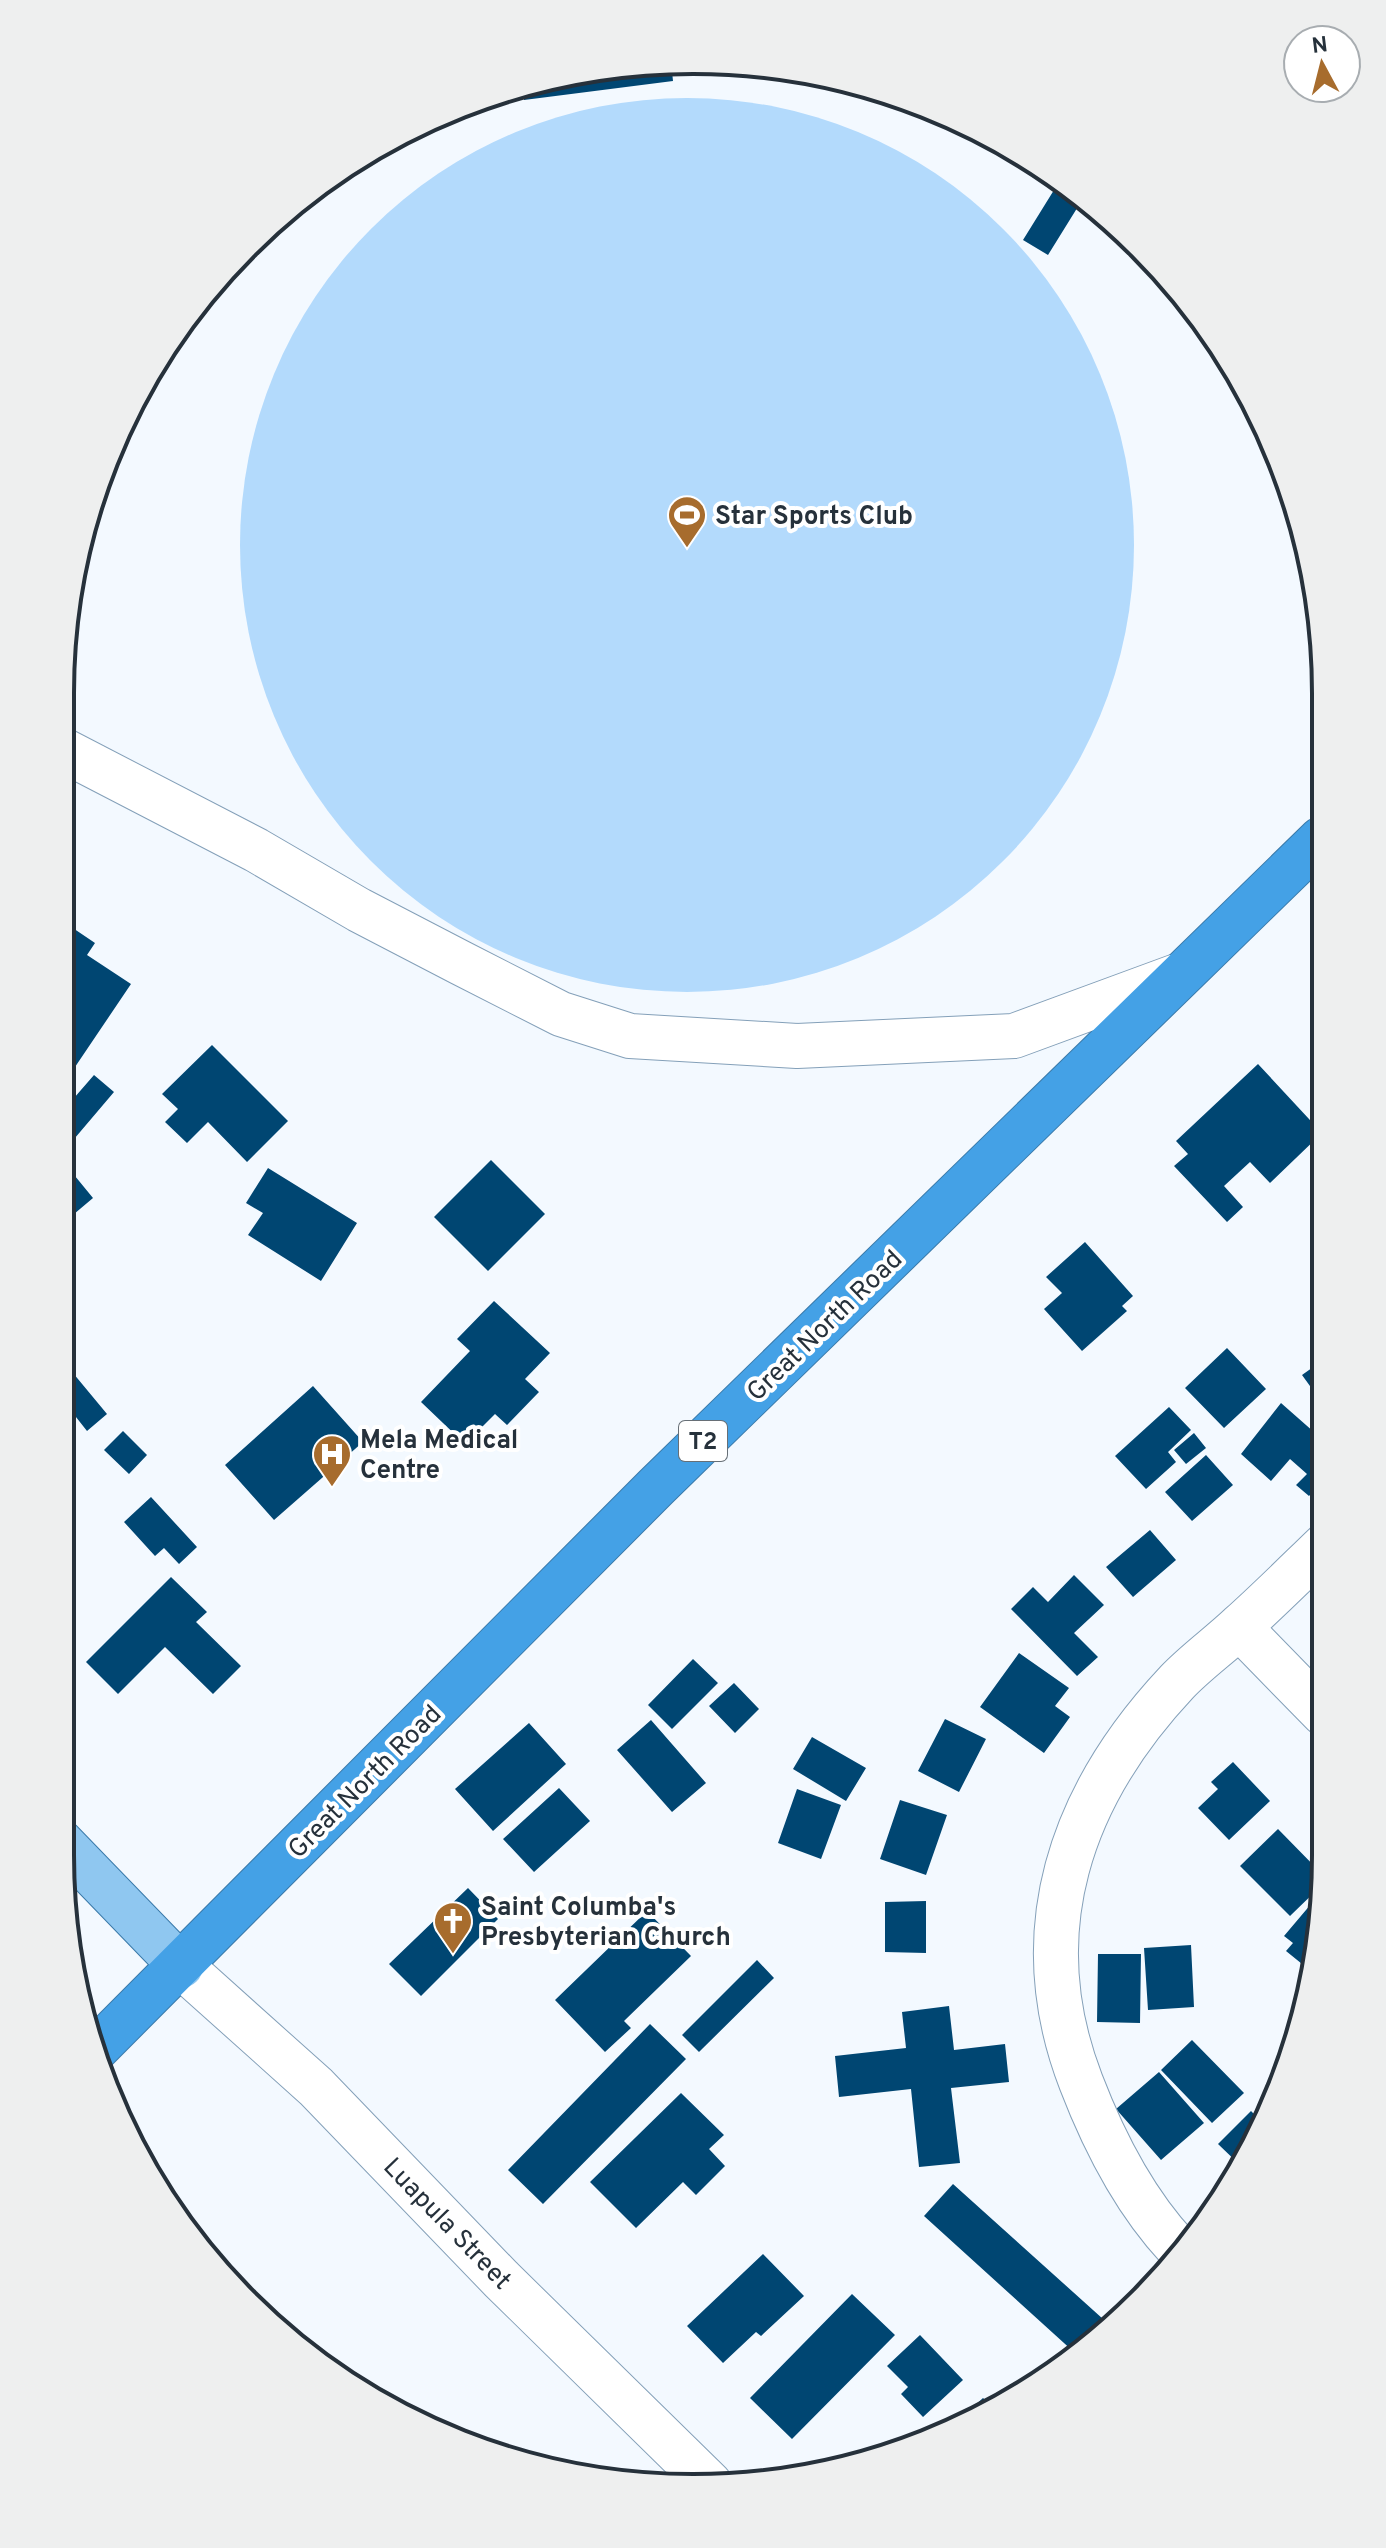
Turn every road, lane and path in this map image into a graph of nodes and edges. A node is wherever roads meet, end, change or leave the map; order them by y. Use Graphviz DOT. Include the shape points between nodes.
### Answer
graph roads {
  1 [pos="74,756"];
  2 [pos="1312,848"];
  3 [pos="1177,976"];
  4 [pos="1312,1557"];
  5 [pos="1239,1627"];
  6 [pos="1312,1702"];
  7 [pos="74,1855"];
  8 [pos="181,1966"];
  9 [pos="103,2042"];
  10 [pos="1174,2244"];
  11 [pos="700,2474"];
  1 -- 3 [label="street" via="561,1014 630,1036 797,1046 1014,1036"];
  2 -- 3 [label="highway, Great North Road / T2"];
  3 -- 8 [label="highway, Great North Road / T2" via="656,1487"];
  4 -- 5 [label="street"];
  5 -- 6 [label="street"];
  5 -- 10 [label="street" via="1178,1681 1088,1805 1068,1859 1059,1915 1055,1977 1064,2038 1099,2128 1151,2220"];
  7 -- 8 [label="main road"];
  8 -- 9 [label="highway, Great North Road / T2"];
  8 -- 11 [label="street, Luapula Street" via="316,2087"];
}
